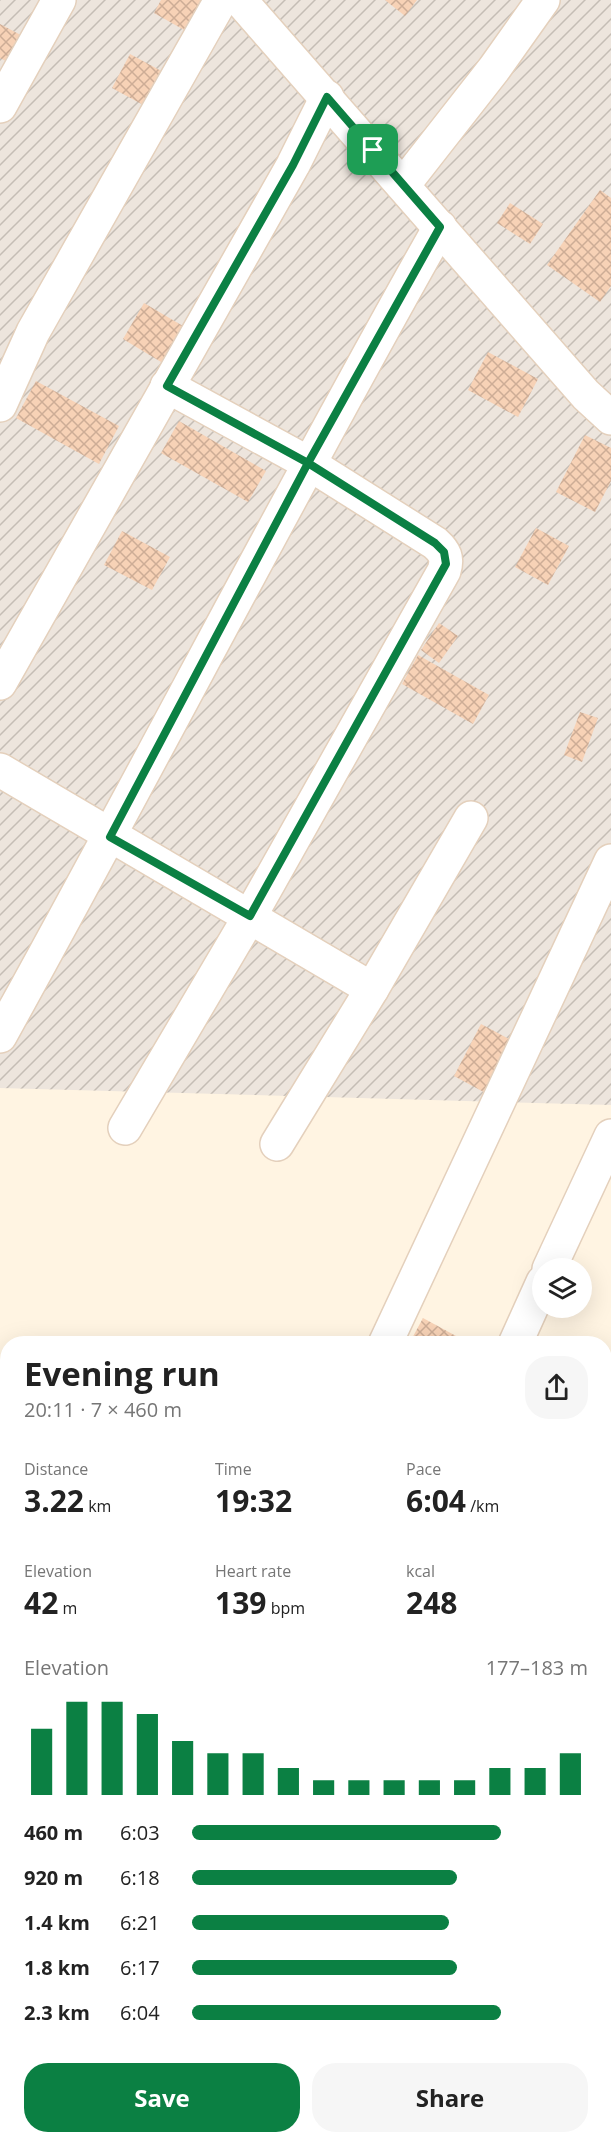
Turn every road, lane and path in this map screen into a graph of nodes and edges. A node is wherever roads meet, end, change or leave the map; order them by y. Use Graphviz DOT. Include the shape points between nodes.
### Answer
graph roads {
  1 [pos="58,0"];
  2 [pos="221,0"];
  3 [pos="240,0"];
  4 [pos="543,0"];
  5 [pos="327,97"];
  6 [pos="0,106"];
  7 [pos="404,184"];
  8 [pos="440,227"];
  9 [pos="167,386"];
  10 [pos="0,405"];
  11 [pos="611,418"];
  12 [pos="308,463"];
  13 [pos="0,683"];
  14 [pos="0,770"];
  15 [pos="471,818"];
  16 [pos="110,837"];
  17 [pos="611,861"];
  18 [pos="250,916"];
  19 [pos="372,989"];
  20 [pos="0,1036"];
  21 [pos="125,1128"];
  22 [pos="611,1136"];
  23 [pos="277,1144"];
  24 [pos="554,1258"];
  25 [pos="532,1306"];
  26 [pos="389,1336"];
  27 [pos="518,1336"];
  1 -- 6 [label="street"];
  2 -- 10 [label="street" via="33,332"];
  3 -- 5 [label="street"];
  4 -- 7 [label="street"];
  5 -- 7 [label="street"];
  5 -- 9 [label="street" via="293,165"];
  7 -- 8 [label="street"];
  8 -- 11 [label="street" via="586,395"];
  8 -- 12 [label="street"];
  9 -- 12 [label="street"];
  9 -- 13 [label="street"];
  12 -- 16 [label="street"];
  12 -- 18 [label="street" via="435,543 447,560"];
  14 -- 16 [label="street"];
  15 -- 19 [label="street"];
  16 -- 18 [label="street"];
  16 -- 20 [label="street"];
  17 -- 26 [label="street"];
  18 -- 19 [label="street"];
  18 -- 21 [label="street"];
  19 -- 23 [label="street"];
  22 -- 24 [label="street"];
  25 -- 27 [label="street"];
}
